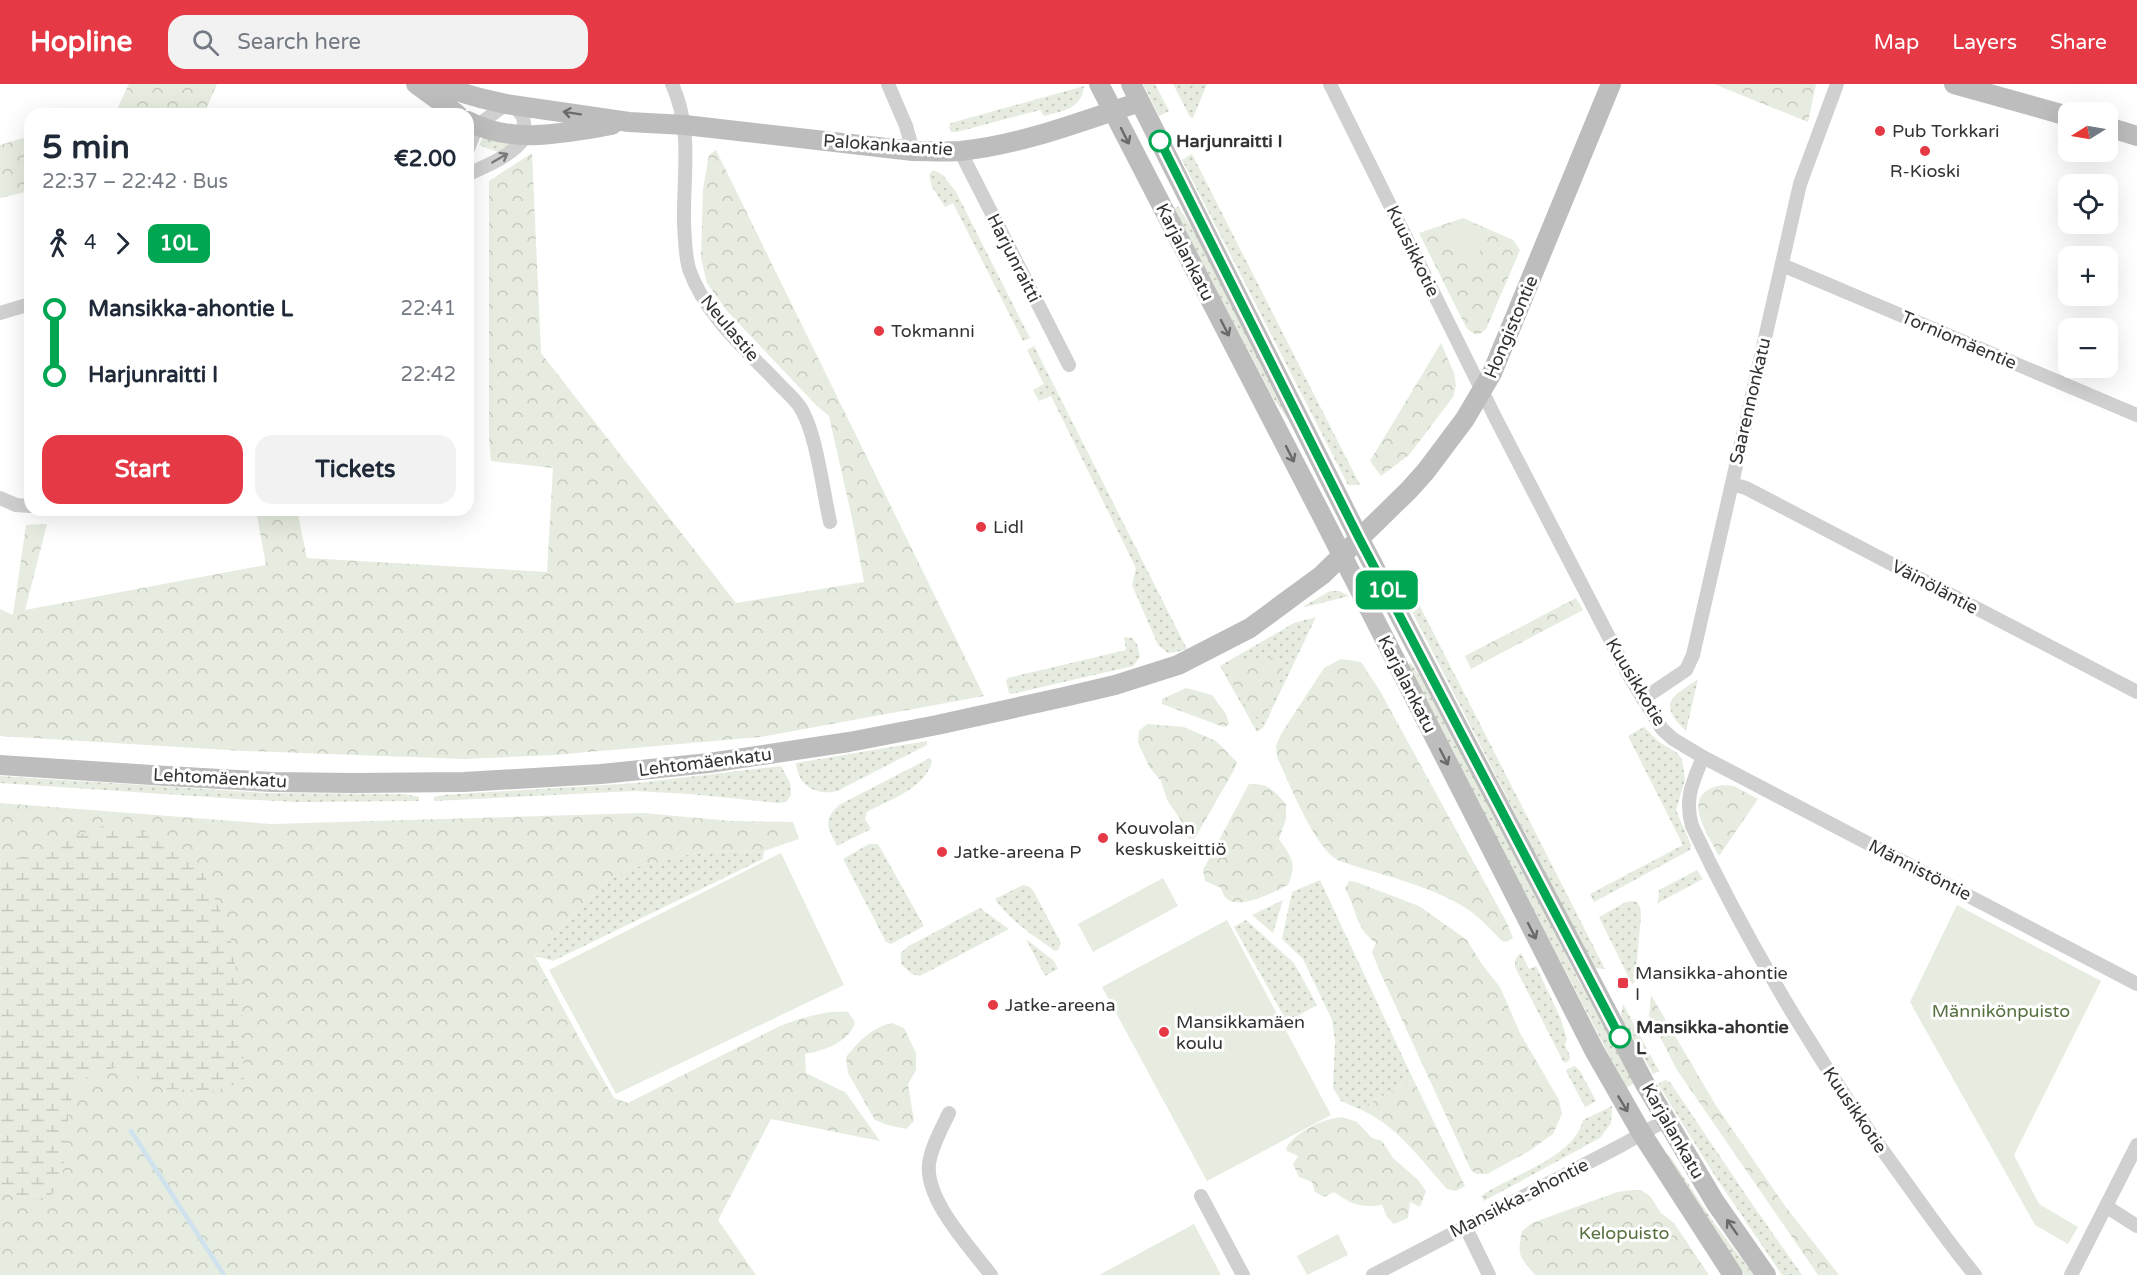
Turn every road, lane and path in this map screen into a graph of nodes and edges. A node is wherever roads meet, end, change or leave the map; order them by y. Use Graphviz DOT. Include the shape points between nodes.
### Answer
graph roads {
  1 [pos="416,84"];
  2 [pos="432,84"];
  3 [pos="672,84"];
  4 [pos="888,84"];
  5 [pos="1098,84"];
  6 [pos="1131,84"];
  7 [pos="1330,84"];
  8 [pos="1611,84"];
  9 [pos="1837,84"];
  10 [pos="1954,84"];
  11 [pos="1140,102"];
  12 [pos="510,104"];
  13 [pos="449,108"];
  14 [pos="1112,111"];
  15 [pos="2058,113"];
  16 [pos="474,122"];
  17 [pos="629,122"];
  18 [pos="474,124"];
  19 [pos="685,125"];
  20 [pos="2118,130"];
  21 [pos="526,136"];
  22 [pos="2137,136"];
  23 [pos="913,151"];
  24 [pos="960,151"];
  25 [pos="474,171"];
  26 [pos="1782,265"];
  27 [pos="24,306"];
  28 [pos="0,313"];
  29 [pos="1069,365"];
  30 [pos="1483,390"];
  31 [pos="2137,415"];
  32 [pos="1732,484"];
  33 [pos="0,498"];
  34 [pos="24,506"];
  35 [pos="830,522"];
  36 [pos="1359,538"];
  37 [pos="1341,555"];
  38 [pos="2137,693"];
  39 [pos="1643,699"];
  40 [pos="1703,757"];
  41 [pos="0,765"];
  42 [pos="2137,984"];
  43 [pos="949,1113"];
  44 [pos="1666,1120"];
  45 [pos="1642,1134"];
  46 [pos="2137,1145"];
  47 [pos="1202,1196"];
  48 [pos="2107,1207"];
  49 [pos="1465,1226"];
  50 [pos="2137,1226"];
  51 [pos="991,1275"];
  52 [pos="1243,1275"];
  53 [pos="1373,1275"];
  54 [pos="1489,1275"];
  55 [pos="1733,1275"];
  56 [pos="1766,1275"];
  57 [pos="1975,1275"];
  58 [pos="2071,1275"];
  1 -- 13 [label="street"];
  2 -- 12 [label="street, Palokankaantie"];
  3 -- 19 [label="street, Neulastie"];
  4 -- 23 [label="street"];
  5 -- 14 [label="street, Karjalankatu"];
  6 -- 11 [label="street, Karjalankatu"];
  7 -- 30 [label="street, Kuusikkotie"];
  8 -- 30 [label="street, Hongistontie"];
  9 -- 26 [label="street, Saarennonkatu" via="1800,184"];
  10 -- 15 [label="street"];
  11 -- 14 [label="street, Palokankaantie"];
  11 -- 36 [label="street, Karjalankatu"];
  12 -- 16 [label="street"];
  17 -- 12 [label="street, Palokankaantie, one-way"];
  12 -- 21 [label="street" via="523,117"];
  14 -- 24 [label="street, Palokankaantie" via="1023,138"];
  14 -- 37 [label="street, Karjalankatu, one-way"];
  17 -- 19 [label="street, Palokankaantie"];
  17 -- 21 [label="street, Palokankaantie"];
  18 -- 21 [label="street, Palokankaantie"];
  19 -- 23 [label="street, Palokankaantie"];
  19 -- 35 [label="street, Neulastie" via="688,266 707,306 800,406 811,434"];
  20 -- 22 [label="street"];
  25 -- 21 [label="street, one-way" via="519,147"];
  23 -- 24 [label="street, Palokankaantie"];
  24 -- 29 [label="street, Harjunraitti"];
  26 -- 31 [label="street, Torniomäentie"];
  26 -- 32 [label="street, Saarennonkatu"];
  27 -- 28 [label="street"];
  30 -- 36 [label="street, Hongistontie" via="1426,471"];
  30 -- 39 [label="street, Kuusikkotie"];
  32 -- 38 [label="street, Väinöläntie"];
  32 -- 39 [label="street, Saarennonkatu" via="1690,664"];
  33 -- 34 [label="street"];
  36 -- 37 [label="street, Lehtomäenkatu"];
  36 -- 44 [label="street, Karjalankatu"];
  37 -- 41 [label="street, Lehtomäenkatu" via="1322,575 1250,628 1160,672 993,713 849,742 661,768 464,782 272,782"];
  37 -- 45 [label="street, Karjalankatu, one-way" via="1588,1040"];
  39 -- 40 [label="street, Kuusikkotie" via="1662,729"];
  40 -- 42 [label="street, Männistöntie"];
  40 -- 57 [label="street, Kuusikkotie" via="1689,792 1688,814 1730,902 1842,1092"];
  43 -- 51 [label="street" via="929,1163 929,1177 945,1213"];
  44 -- 45 [label="street, Mansikka-ahontie"];
  56 -- 44 [label="street, Karjalankatu, one-way" via="1715,1202"];
  45 -- 49 [label="street, Mansikka-ahontie"];
  45 -- 55 [label="street, Karjalankatu"];
  46 -- 48 [label="street"];
  47 -- 52 [label="street"];
  48 -- 50 [label="street"];
  48 -- 58 [label="street"];
  49 -- 53 [label="street, Mansikka-ahontie"];
  49 -- 54 [label="street"];
}
